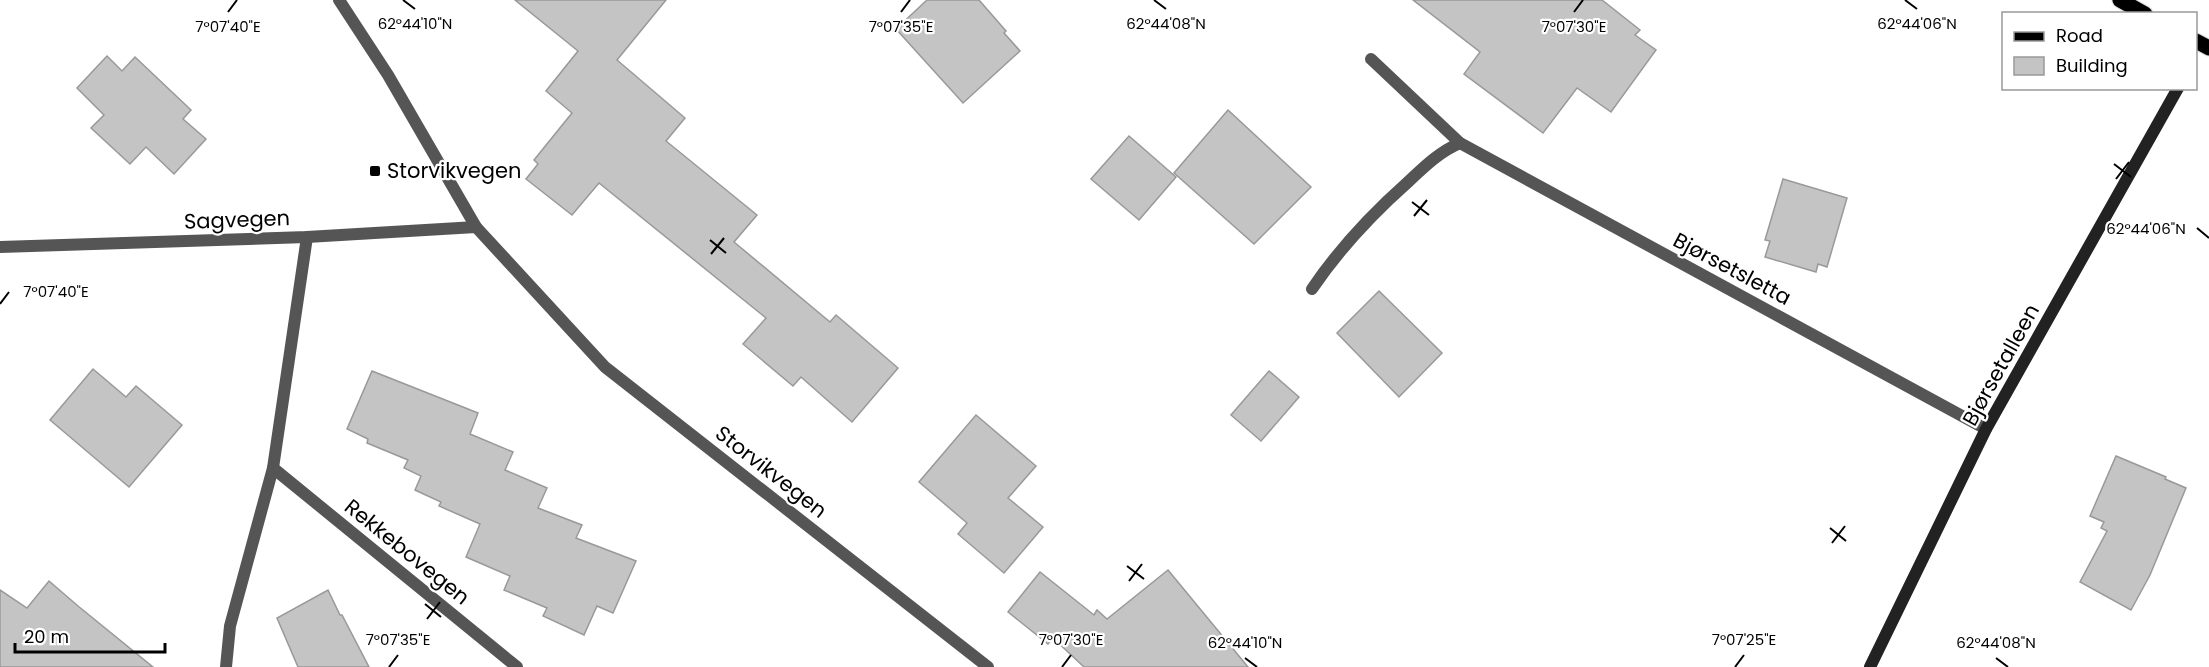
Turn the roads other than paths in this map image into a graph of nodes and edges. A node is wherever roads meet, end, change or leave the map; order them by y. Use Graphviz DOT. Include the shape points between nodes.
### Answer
graph roads {
  1 [pos="339,0"];
  2 [pos="2120,0"];
  3 [pos="2141,12"];
  4 [pos="1371,59"];
  5 [pos="2177,90"];
  6 [pos="1460,143"];
  7 [pos="476,227"];
  8 [pos="307,237"];
  9 [pos="0,247"];
  10 [pos="1312,289"];
  11 [pos="1986,429"];
  12 [pos="273,468"];
  13 [pos="226,667"];
  14 [pos="517,667"];
  15 [pos="988,667"];
  16 [pos="1870,667"];
  1 -- 7 [label="street, Storvikvegen" via="388,75"];
  2 -- 3 [label="main road"];
  4 -- 6 [label="street, Bjørsetsletta"];
  5 -- 11 [label="main road, Bjørsetalleen"];
  6 -- 10 [label="street" via="1431,161 1383,204"];
  6 -- 11 [label="street, Bjørsetsletta"];
  7 -- 8 [label="street, Sagvegen"];
  7 -- 15 [label="street, Storvikvegen" via="605,367"];
  8 -- 9 [label="street, Sagvegen"];
  8 -- 12 [label="street"];
  11 -- 16 [label="main road, Bjørsetalleen"];
  12 -- 13 [label="street" via="230,626"];
  12 -- 14 [label="street, Rekkebovegen"];
}
